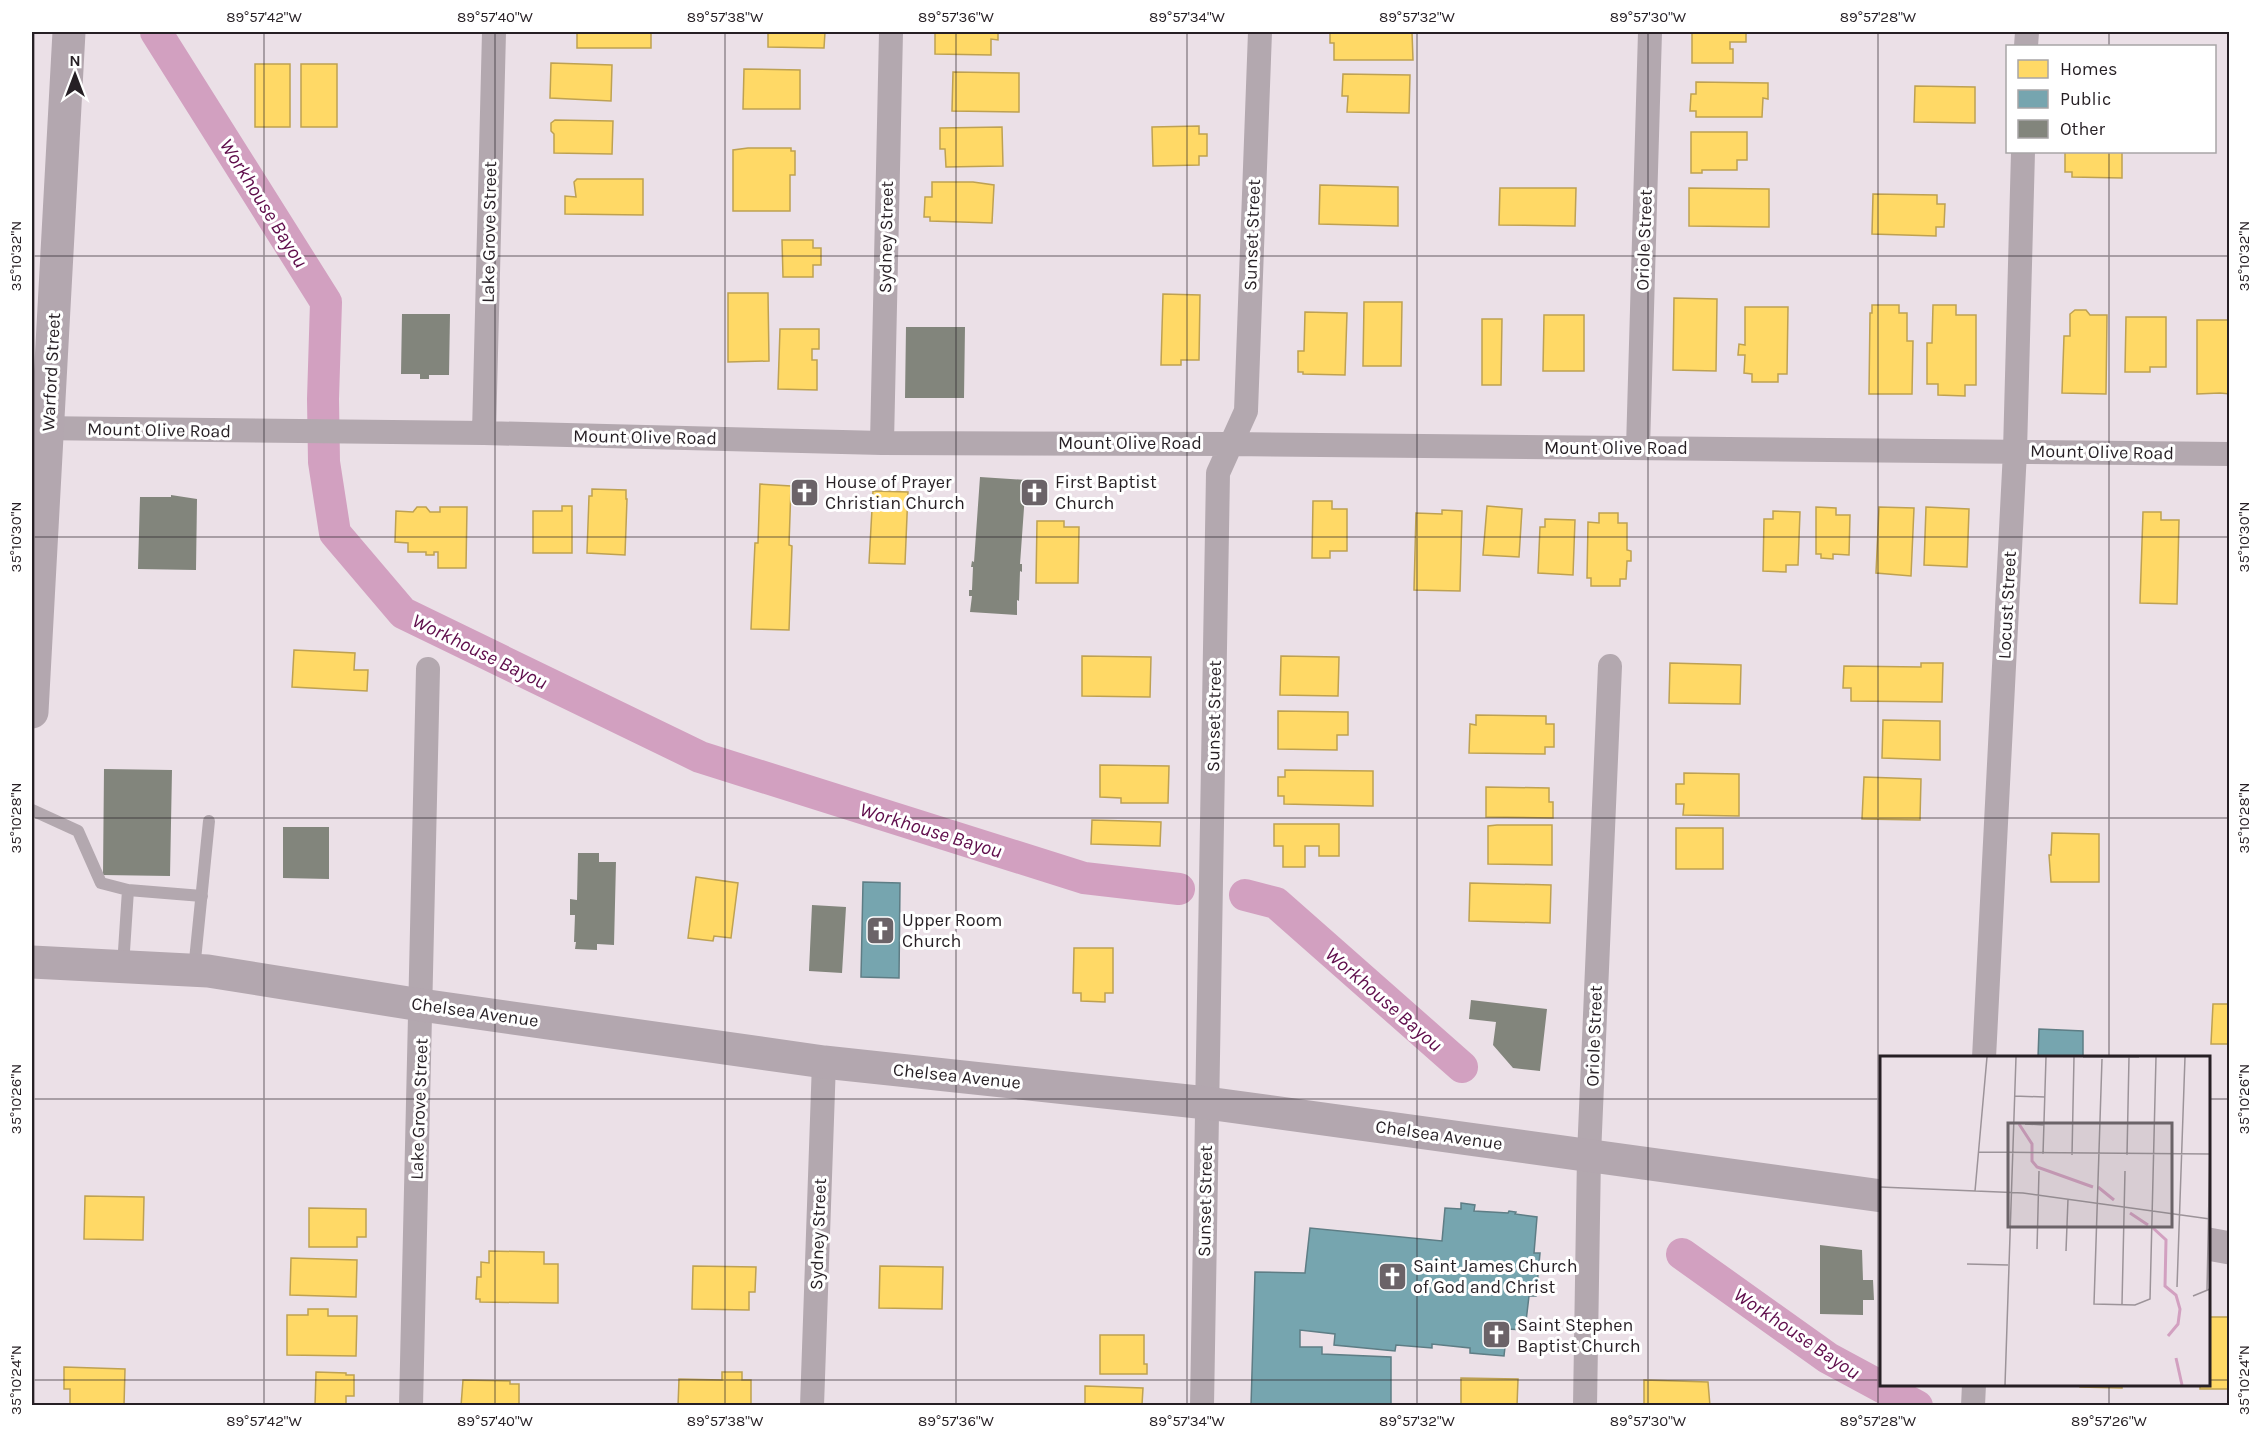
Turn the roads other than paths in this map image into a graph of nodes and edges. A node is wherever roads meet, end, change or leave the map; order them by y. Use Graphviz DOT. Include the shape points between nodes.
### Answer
graph roads {
  1 [pos="69,32"];
  2 [pos="494,32"];
  3 [pos="891,32"];
  4 [pos="1260,32"];
  5 [pos="1650,32"];
  6 [pos="2023,153"];
  7 [pos="40,428"];
  8 [pos="484,434"];
  9 [pos="882,442"];
  10 [pos="1232,444"];
  11 [pos="1638,448"];
  12 [pos="2015,451"];
  13 [pos="2229,454"];
  14 [pos="1610,666"];
  15 [pos="428,669"];
  16 [pos="32,712"];
  17 [pos="32,810"];
  18 [pos="209,821"];
  19 [pos="128,890"];
  20 [pos="202,896"];
  21 [pos="32,962"];
  22 [pos="123,967"];
  23 [pos="194,971"];
  24 [pos="421,1005"];
  25 [pos="1984,1056"];
  26 [pos="824,1062"];
  27 [pos="1207,1103"];
  28 [pos="1589,1155"];
  29 [pos="1880,1196"];
  30 [pos="2210,1244"];
  31 [pos="2229,1248"];
  32 [pos="1974,1386"];
  33 [pos="411,1406"];
  34 [pos="812,1406"];
  35 [pos="1202,1406"];
  36 [pos="1585,1406"];
  37 [pos="1973,1406"];
  1 -- 7 [label="main road, Warford Street"];
  2 -- 8 [label="street, Lake Grove Street"];
  3 -- 9 [label="street, Sydney Street"];
  4 -- 10 [label="street, Sunset Street" via="1246,411"];
  5 -- 11 [label="street, Oriole Street"];
  6 -- 12 [label="street, Locust Street"];
  7 -- 8 [label="street, Mount Olive Road"];
  7 -- 16 [label="main road, Warford Street"];
  8 -- 9 [label="street, Mount Olive Road"];
  9 -- 10 [label="street, Mount Olive Road"];
  10 -- 11 [label="street, Mount Olive Road"];
  10 -- 27 [label="street, Sunset Street" via="1218,473"];
  11 -- 12 [label="street, Mount Olive Road"];
  12 -- 13 [label="street, Mount Olive Road"];
  12 -- 25 [label="street, Locust Street"];
  14 -- 28 [label="street, Oriole Street"];
  15 -- 24 [label="street, Lake Grove Street"];
  17 -- 19 [label="lane" via="78,831 101,883"];
  18 -- 20 [label="lane"];
  19 -- 20 [label="lane"];
  19 -- 22 [label="lane"];
  20 -- 23 [label="lane"];
  21 -- 22 [label="main road, Chelsea Avenue"];
  22 -- 23 [label="main road, Chelsea Avenue"];
  23 -- 24 [label="main road, Chelsea Avenue"];
  24 -- 26 [label="main road, Chelsea Avenue"];
  24 -- 33 [label="street, Lake Grove Street"];
  26 -- 27 [label="main road, Chelsea Avenue"];
  26 -- 34 [label="street, Sydney Street"];
  27 -- 28 [label="main road, Chelsea Avenue"];
  27 -- 35 [label="street, Sunset Street"];
  28 -- 29 [label="main road, Chelsea Avenue"];
  28 -- 36 [label="street, Oriole Street"];
  30 -- 31 [label="main road"];
  32 -- 37 [label="street"];
}
